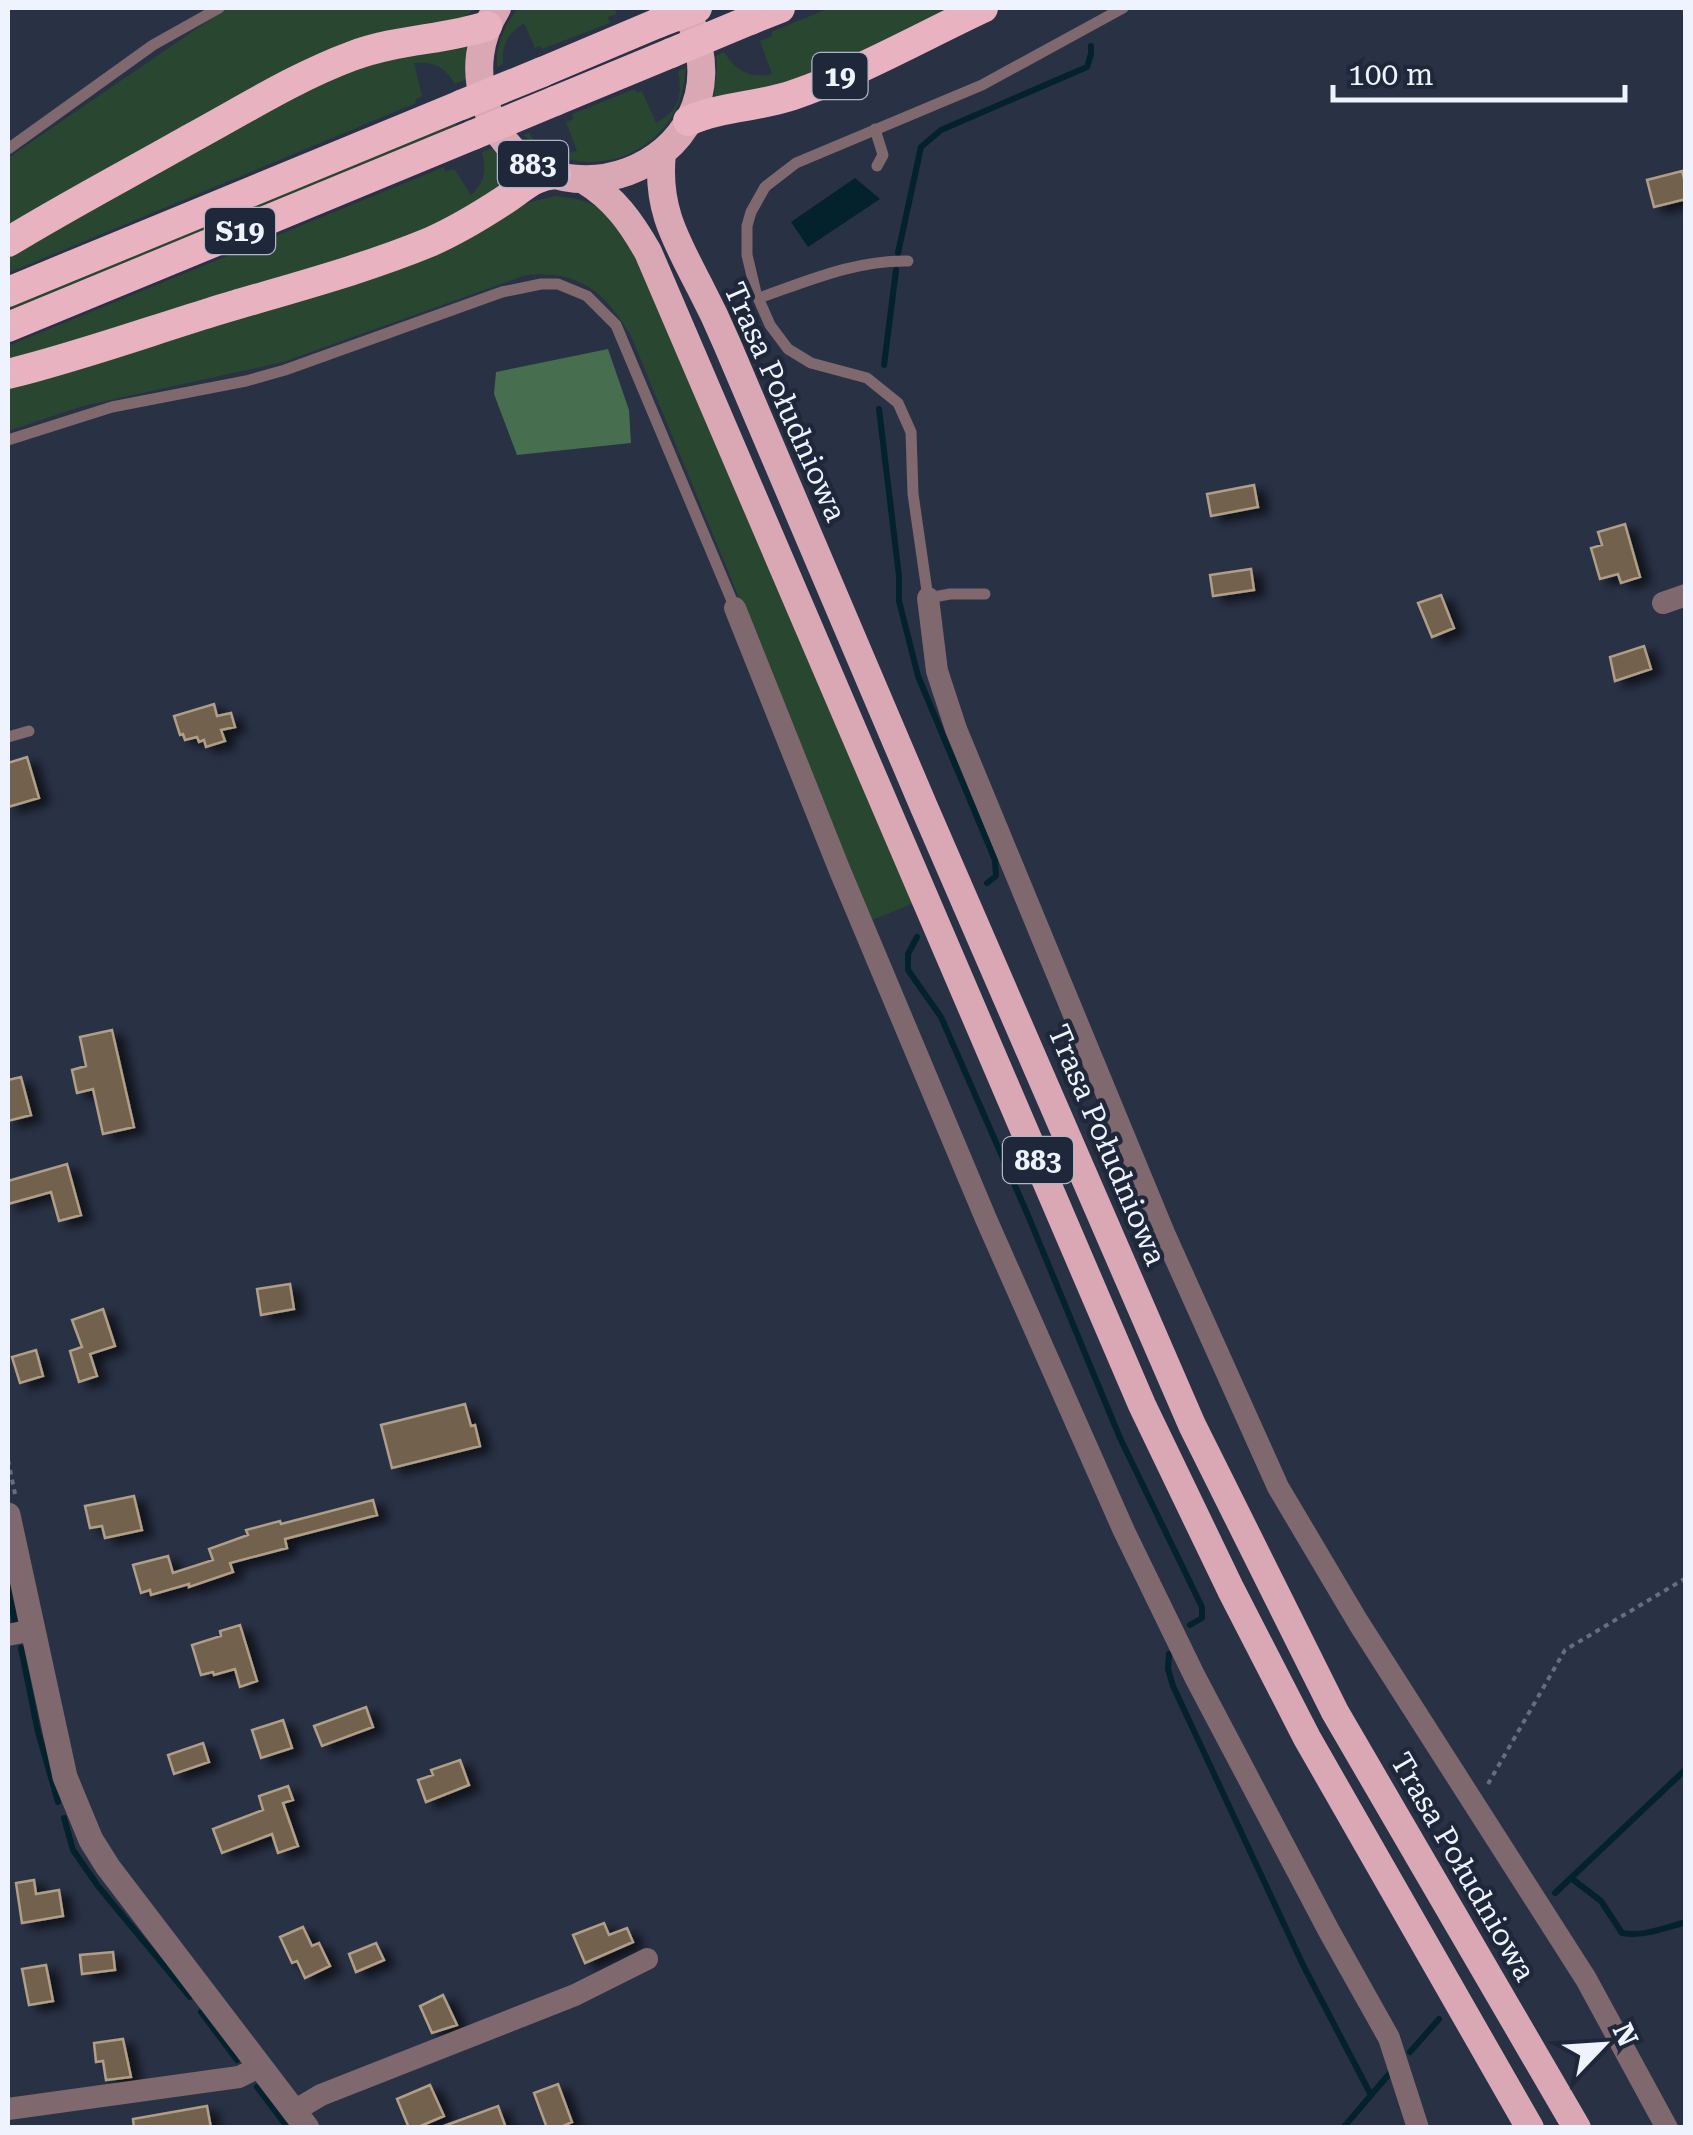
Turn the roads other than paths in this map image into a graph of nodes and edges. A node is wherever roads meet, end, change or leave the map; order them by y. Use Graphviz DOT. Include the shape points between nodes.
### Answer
graph roads {
  1 [pos="219,8"];
  2 [pos="696,8"];
  3 [pos="780,8"];
  4 [pos="983,8"];
  5 [pos="1123,8"];
  6 [pos="671,15"];
  7 [pos="492,17"];
  8 [pos="688,121"];
  9 [pos="875,130"];
  10 [pos="8,149"];
  11 [pos="662,153"];
  12 [pos="877,166"];
  13 [pos="570,177"];
  14 [pos="8,242"];
  15 [pos="908,262"];
  16 [pos="8,292"];
  17 [pos="759,298"];
  18 [pos="8,327"];
  19 [pos="8,374"];
  20 [pos="8,440"];
  21 [pos="985,594"];
  22 [pos="1686,596"];
  23 [pos="928,598"];
  24 [pos="1662,603"];
  25 [pos="735,608"];
  26 [pos="30,731"];
  27 [pos="8,738"];
  28 [pos="11,1504"];
  29 [pos="20,1632"];
  30 [pos="647,1958"];
  31 [pos="259,2067"];
  32 [pos="8,2109"];
  33 [pos="300,2119"];
  34 [pos="1418,2128"];
  35 [pos="1530,2128"];
  36 [pos="1577,2128"];
  37 [pos="1667,2128"];
  1 -- 10 [label="lane" via="153,45"];
  2 -- 6 [label="highway, S19, bridge"];
  3 -- 18 [label="highway, S19, bridge"];
  4 -- 8 [label="highway, 19" via="816,87"];
  5 -- 9 [label="lane" via="982,85"];
  6 -- 8 [label="highway, 883" via="695,32 701,58"];
  6 -- 16 [label="highway, S19, bridge"];
  7 -- 13 [label="highway, 883" via="479,68 492,122 530,162"];
  7 -- 14 [label="highway" via="470,32 396,43 311,74"];
  8 -- 11 [label="highway, 883"];
  9 -- 12 [label="lane" via="883,155"];
  9 -- 17 [label="lane" via="796,164 765,187 748,226 747,255"];
  11 -- 13 [label="highway, 883" via="626,174"];
  11 -- 36 [label="highway, Trasa Południowa / 883" via="662,194 672,234 727,344 1192,1425 1335,1712"];
  13 -- 19 [label="highway" via="530,180 475,218 398,253"];
  13 -- 35 [label="highway, 883" via="610,198 648,252 1142,1404 1308,1738"];
  15 -- 17 [label="lane" via="857,265"];
  17 -- 23 [label="lane" via="788,348 811,363 867,378 898,404 911,432"];
  20 -- 25 [label="lane" via="112,407 285,370 502,292 558,284 587,296 616,325"];
  21 -- 23 [label="lane"];
  22 -- 24 [label="street"];
  23 -- 37 [label="street" via="937,671 956,729 1164,1232 1278,1487 1586,1979"];
  25 -- 34 [label="street" via="986,1219 1124,1532 1194,1677 1389,2038"];
  26 -- 27 [label="lane"];
  28 -- 29 [label="street"];
  29 -- 31 [label="street" via="71,1798 91,1840"];
  30 -- 33 [label="street" via="574,1995 321,2094"];
  31 -- 32 [label="street" via="239,2076"];
  31 -- 33 [label="street"];
}
